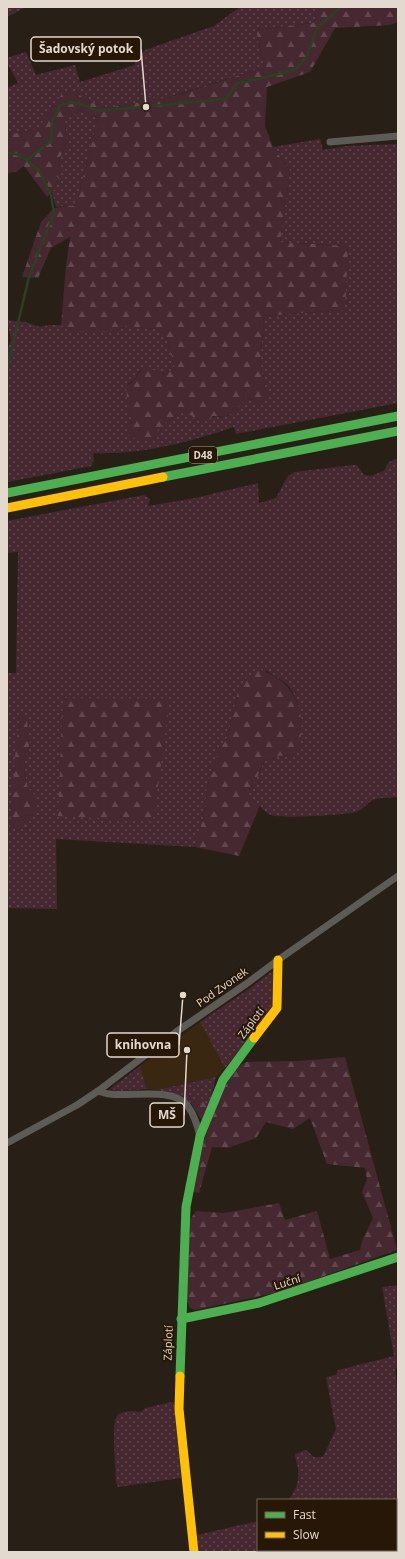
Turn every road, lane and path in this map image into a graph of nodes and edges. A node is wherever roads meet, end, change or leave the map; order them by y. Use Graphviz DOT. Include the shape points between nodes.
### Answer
graph roads {
  1 [pos="398,136"];
  2 [pos="330,142"];
  3 [pos="398,416"];
  4 [pos="398,431"];
  5 [pos="7,493"];
  6 [pos="7,508"];
  7 [pos="398,876"];
  8 [pos="278,960"];
  9 [pos="98,1091"];
  10 [pos="200,1136"];
  11 [pos="7,1138"];
  12 [pos="15,1138"];
  13 [pos="7,1142"];
  14 [pos="398,1257"];
  15 [pos="181,1319"];
  16 [pos="194,1552"];
  1 -- 2 [label="street"];
  3 -- 5 [label="main road, D48"];
  4 -- 6 [label="main road, D48"];
  7 -- 8 [label="street, Pod Zvonek"];
  8 -- 9 [label="street, Pod Zvonek"];
  8 -- 10 [label="main road, Záplotí" via="277,1008 223,1080"];
  9 -- 10 [label="street, Záplotí" via="178,1098 193,1114"];
  9 -- 12 [label="street, Pod Zvonek"];
  10 -- 15 [label="main road, Záplotí" via="186,1207"];
  11 -- 12 [label="street, Pod Zvonek"];
  12 -- 13 [label="street, Pod Zvonek"];
  14 -- 15 [label="main road, Luční" via="259,1303"];
  15 -- 16 [label="main road, Záplotí" via="178,1409"];
}
